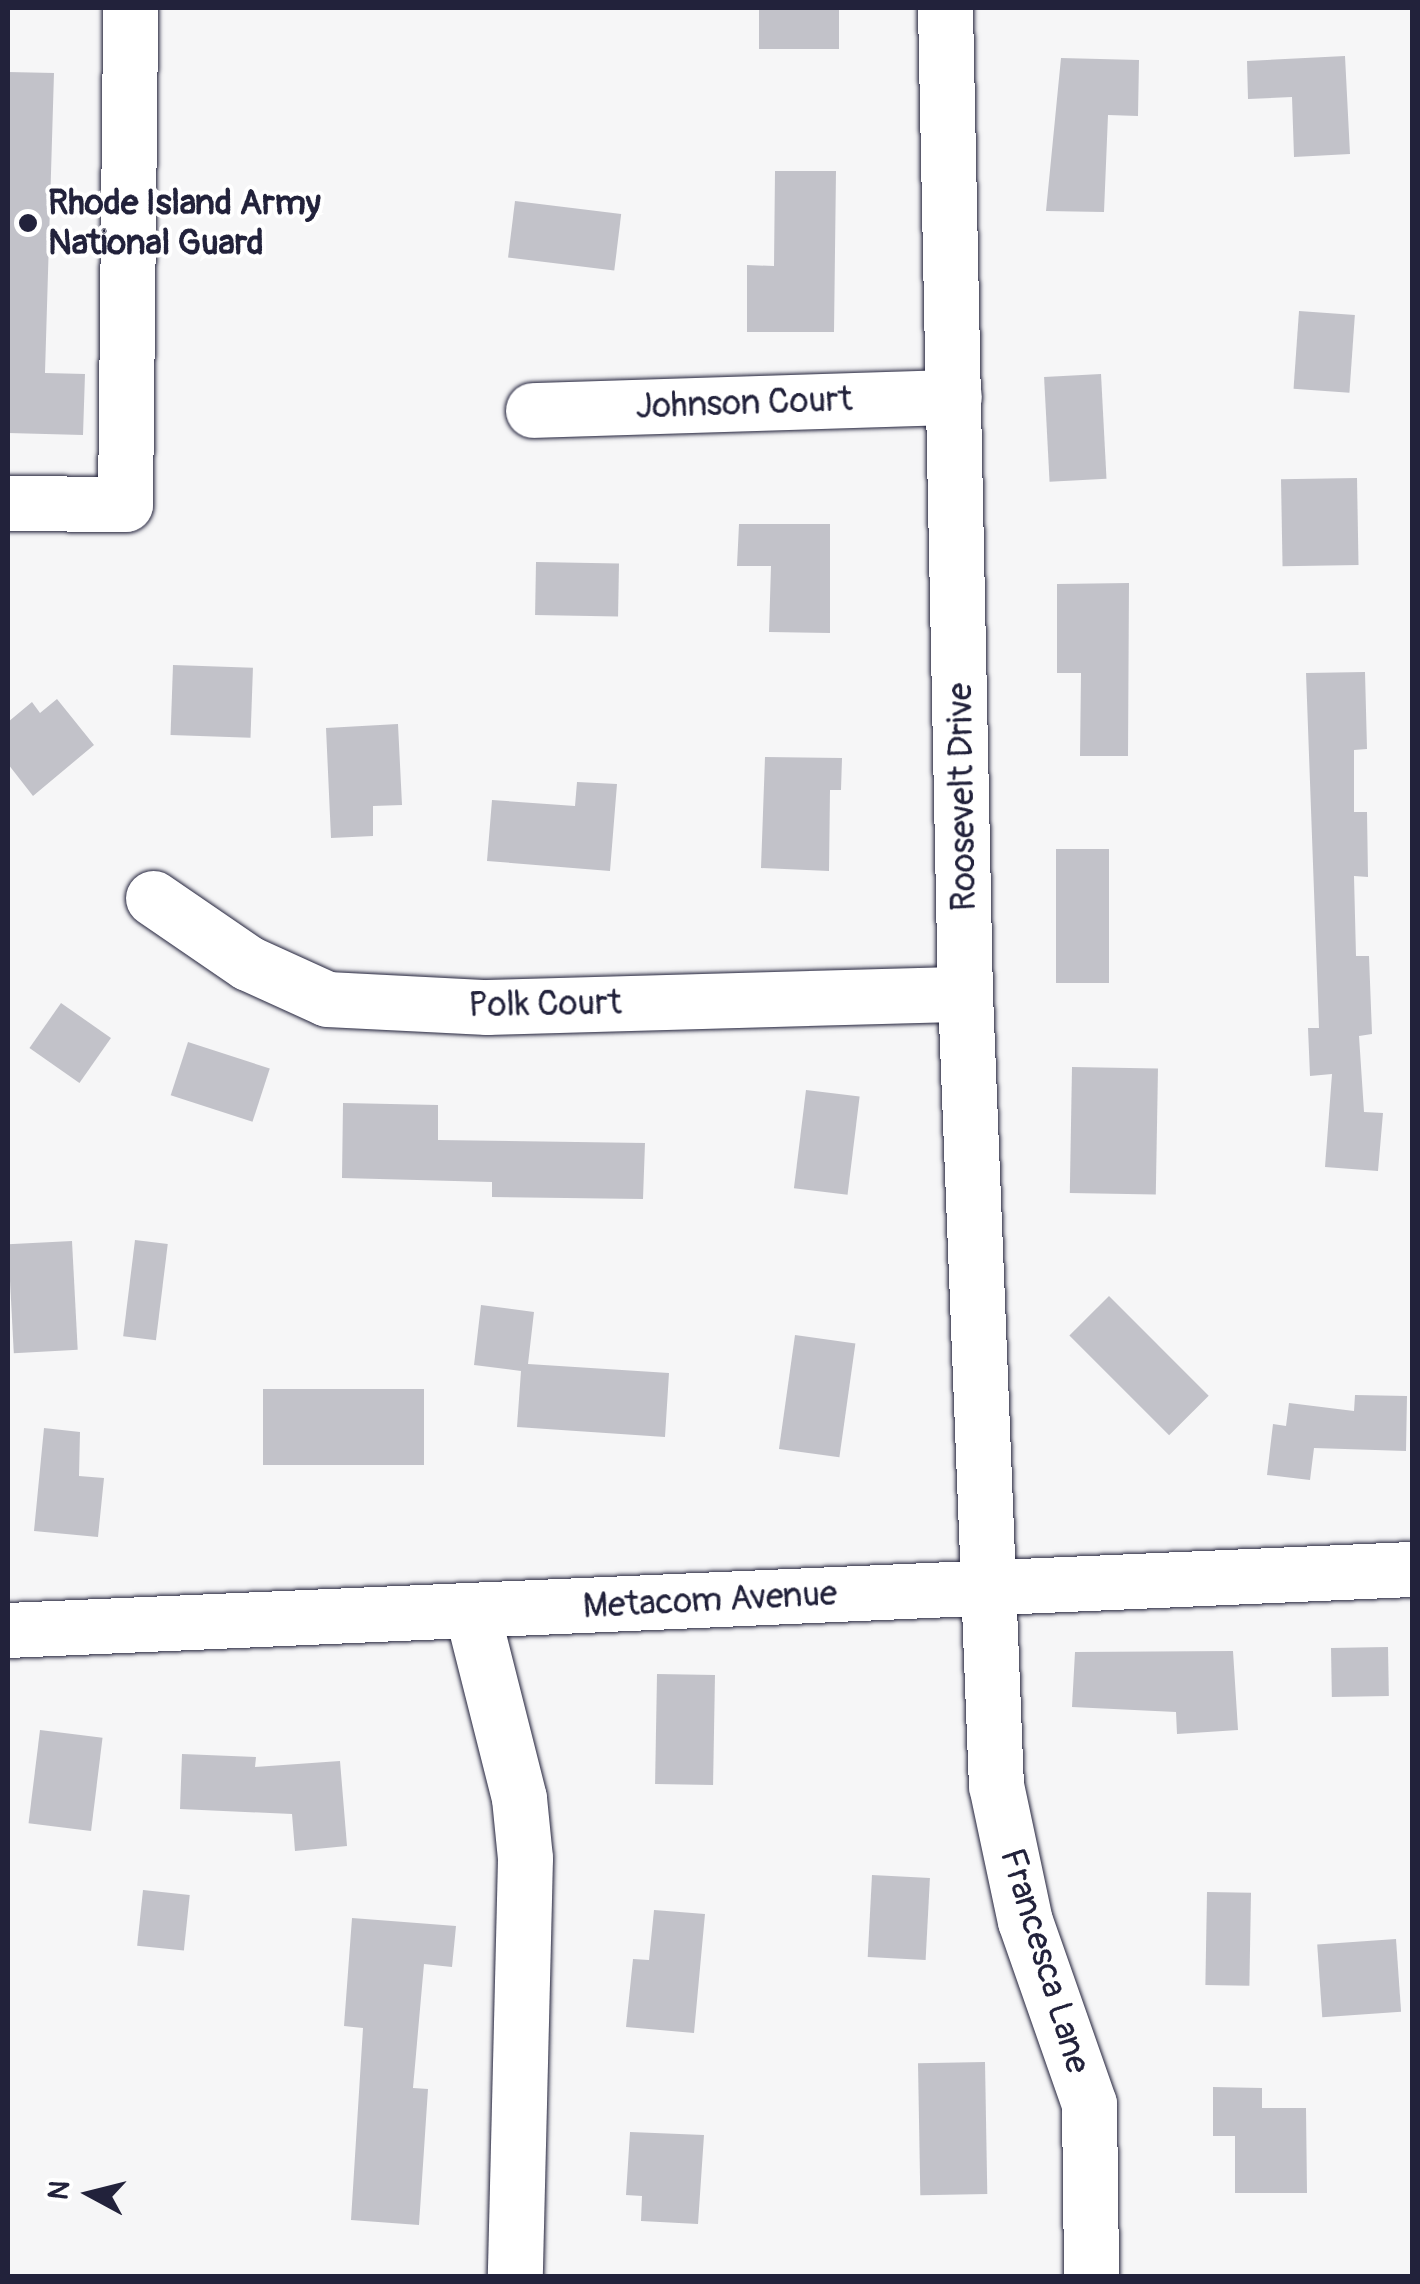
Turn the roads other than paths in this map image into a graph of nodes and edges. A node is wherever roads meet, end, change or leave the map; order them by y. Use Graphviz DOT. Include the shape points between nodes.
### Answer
graph roads {
  1 [pos="130,8"];
  2 [pos="945,8"];
  3 [pos="954,397"];
  4 [pos="533,410"];
  5 [pos="8,502"];
  6 [pos="153,898"];
  7 [pos="965,994"];
  8 [pos="1412,1568"];
  9 [pos="992,1586"];
  10 [pos="472,1612"];
  11 [pos="8,1630"];
  12 [pos="515,2276"];
  13 [pos="1091,2276"];
  1 -- 5 [label="street" via="125,504"];
  2 -- 3 [label="street, Roosevelt Drive"];
  3 -- 4 [label="street, Johnson Court"];
  3 -- 7 [label="street, Roosevelt Drive"];
  6 -- 7 [label="street, Polk Court" via="248,963 327,999 487,1007"];
  7 -- 9 [label="street, Roosevelt Drive"];
  8 -- 9 [label="street, Metacom Avenue"];
  9 -- 10 [label="street, Metacom Avenue"];
  9 -- 13 [label="street, Francesca Lane" via="996,1785 1025,1921 1089,2104"];
  10 -- 11 [label="street, Metacom Avenue"];
  10 -- 12 [label="street" via="519,1798 525,1858"];
}
